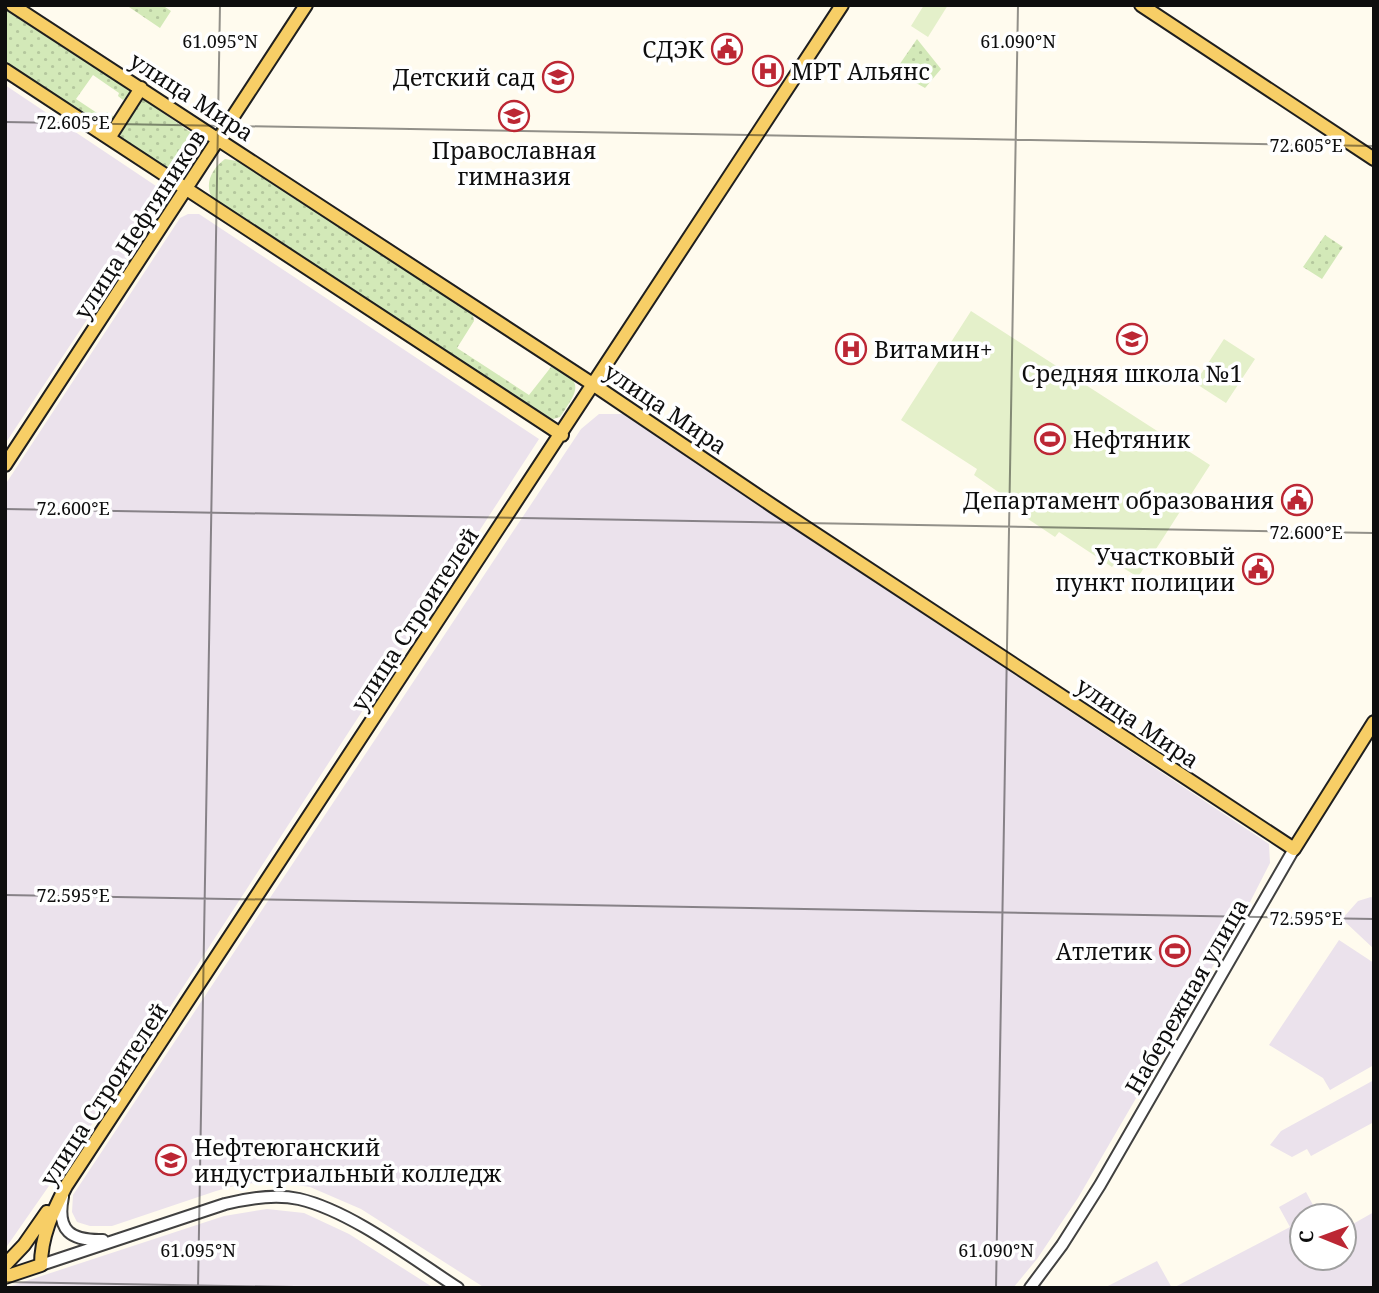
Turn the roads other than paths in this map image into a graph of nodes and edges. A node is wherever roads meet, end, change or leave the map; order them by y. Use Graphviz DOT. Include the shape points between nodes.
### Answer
graph roads {
  1 [pos="12,5"];
  2 [pos="306,5"];
  3 [pos="842,5"];
  4 [pos="1141,5"];
  5 [pos="5,70"];
  6 [pos="141,88"];
  7 [pos="109,138"];
  8 [pos="219,139"];
  9 [pos="1374,159"];
  10 [pos="187,190"];
  11 [pos="594,385"];
  12 [pos="562,435"];
  13 [pos="5,465"];
  14 [pos="1374,722"];
  15 [pos="1294,849"];
  16 [pos="66,1186"];
  17 [pos="116,1239"];
  18 [pos="5,1265"];
  19 [pos="41,1265"];
  20 [pos="5,1278"];
  21 [pos="458,1288"];
  22 [pos="1030,1288"];
  1 -- 6 [label="main road, улица Мира"];
  2 -- 8 [label="main road, улица Нефтяников"];
  3 -- 11 [label="main road, улица Строителей"];
  4 -- 9 [label="main road"];
  5 -- 7 [label="main road"];
  6 -- 7 [label="main road"];
  6 -- 8 [label="main road, улица Мира"];
  7 -- 10 [label="main road"];
  8 -- 10 [label="main road, улица Нефтяников"];
  8 -- 11 [label="main road, улица Мира"];
  10 -- 12 [label="main road"];
  10 -- 13 [label="main road, улица Нефтяников"];
  11 -- 12 [label="main road, улица Строителей"];
  11 -- 15 [label="main road, улица Мира"];
  12 -- 16 [label="main road, улица Строителей"];
  14 -- 15 [label="main road, Набережная улица"];
  15 -- 22 [label="street, Набережная улица" via="1100,1185"];
  16 -- 17 [label="street" via="61,1217 70,1234 88,1241"];
  16 -- 18 [label="main road"];
  16 -- 19 [label="main road, улица Строителей" via="46,1227"];
  17 -- 19 [label="street"];
  17 -- 21 [label="street" via="236,1201 297,1199 351,1220"];
  19 -- 20 [label="main road"];
}
